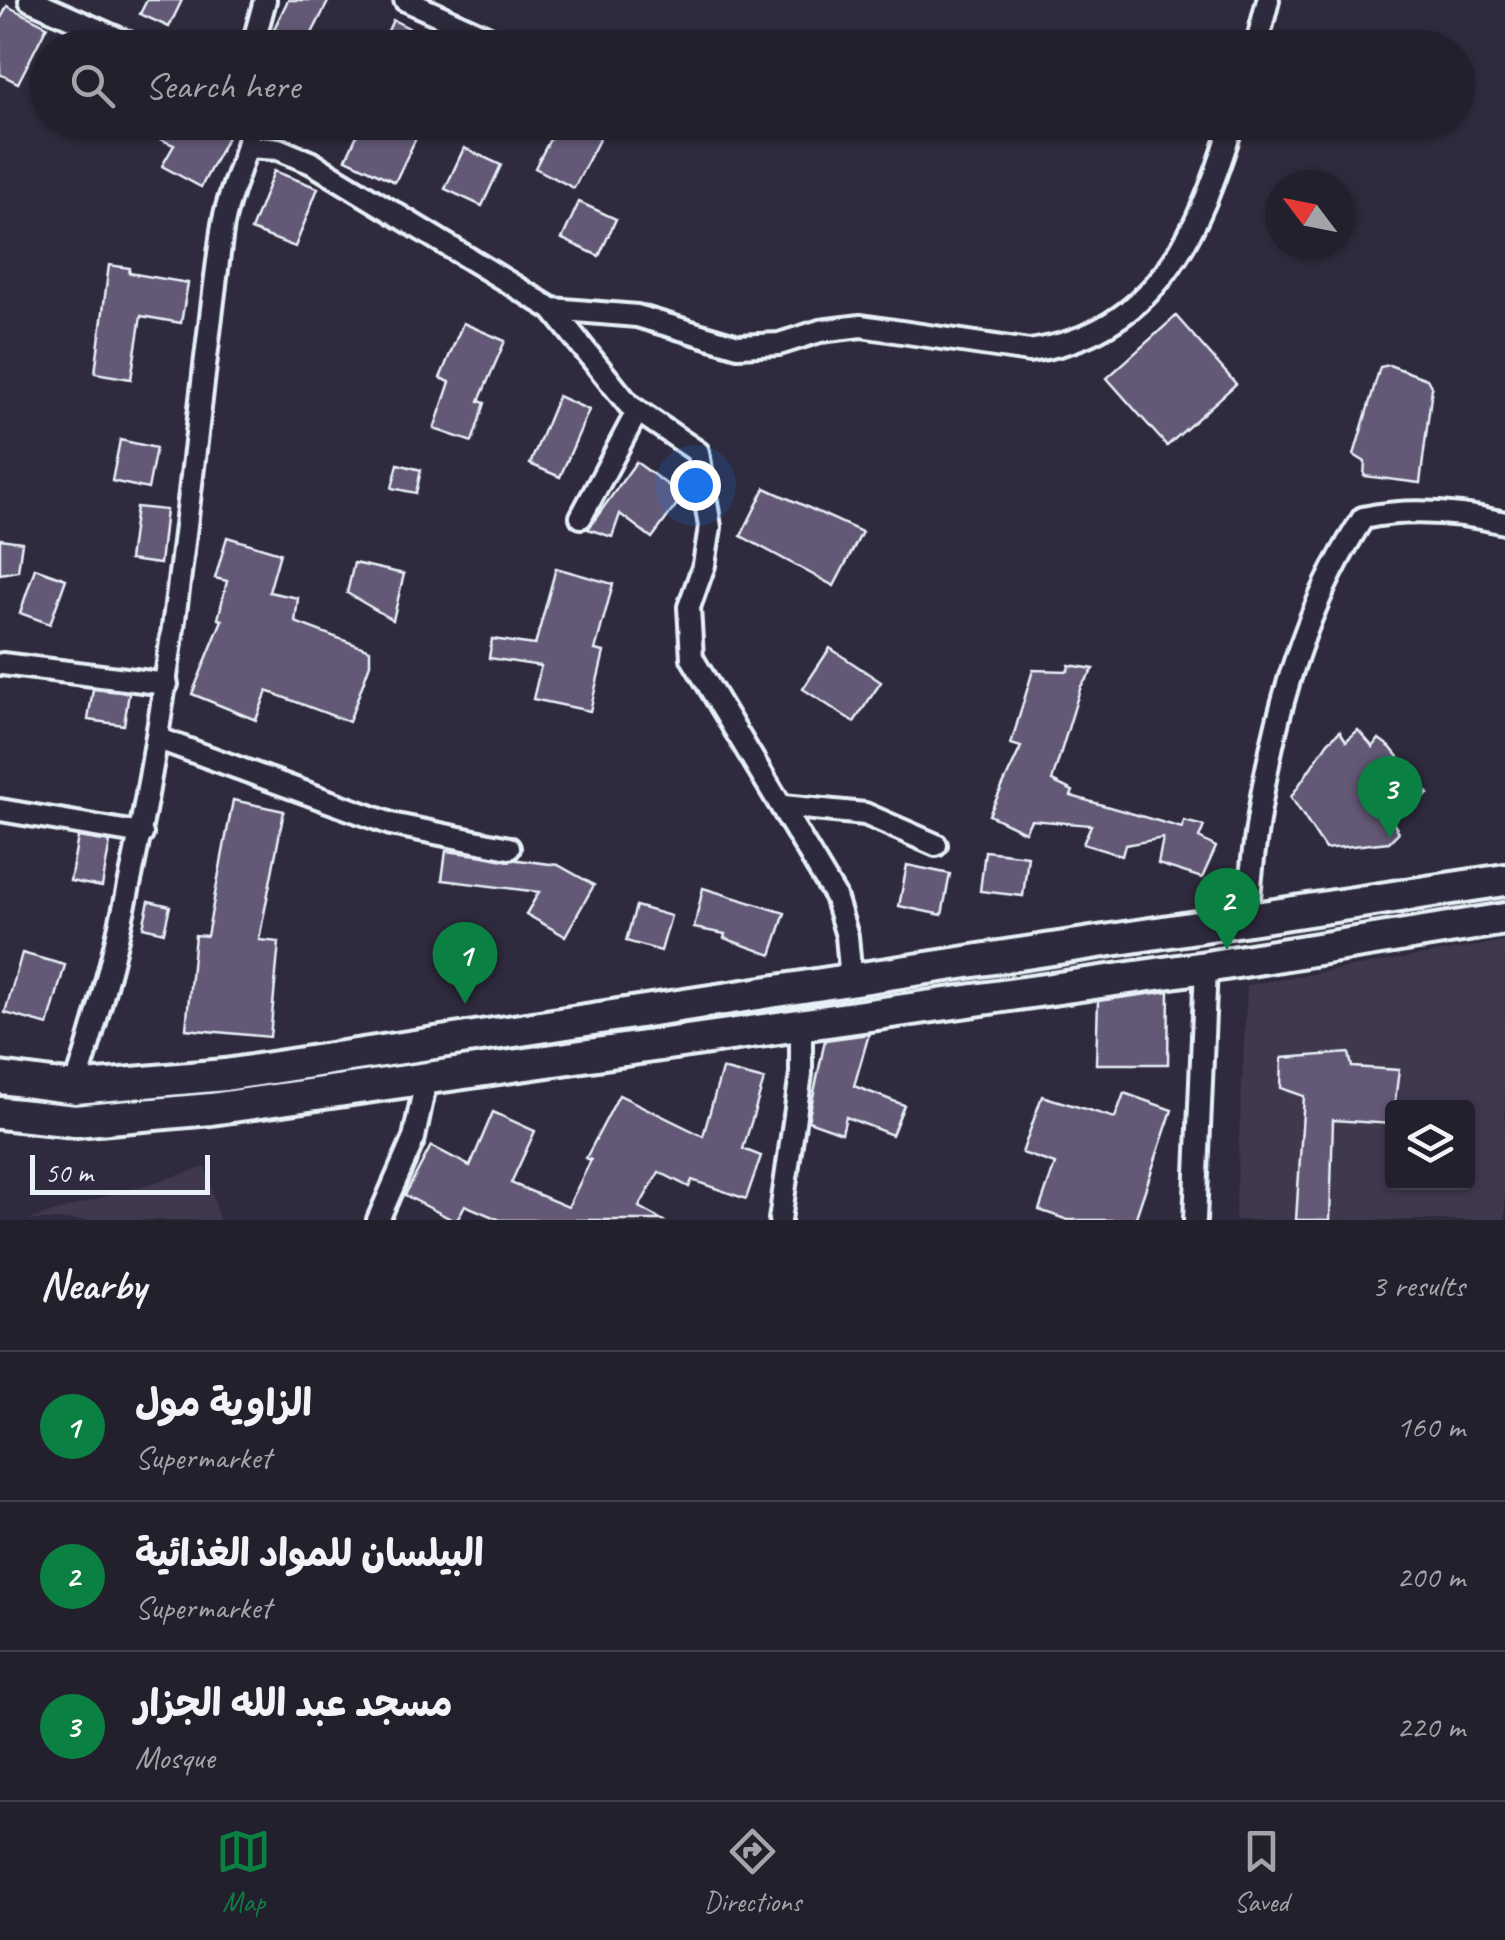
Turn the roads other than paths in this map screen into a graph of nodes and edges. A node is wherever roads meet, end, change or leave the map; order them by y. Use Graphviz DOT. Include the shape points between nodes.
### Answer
graph roads {
  1 [pos="30,0"];
  2 [pos="264,0"];
  3 [pos="405,0"];
  4 [pos="1268,0"];
  5 [pos="99,30"];
  6 [pos="256,30"];
  7 [pos="472,30"];
  8 [pos="1260,30"];
  9 [pos="249,140"];
  10 [pos="1226,140"];
  11 [pos="248,147"];
  12 [pos="552,308"];
  13 [pos="637,412"];
  14 [pos="580,516"];
  15 [pos="1505,523"];
  16 [pos="2,664"];
  17 [pos="167,684"];
  18 [pos="159,739"];
  19 [pos="784,806"];
  20 [pos="0,810"];
  21 [pos="142,834"];
  22 [pos="936,844"];
  23 [pos="509,848"];
  24 [pos="1505,880"];
  25 [pos="1505,919"];
  26 [pos="1247,922"];
  27 [pos="1206,968"];
  28 [pos="852,979"];
  29 [pos="801,1022"];
  30 [pos="6,1080"];
  31 [pos="426,1080"];
  32 [pos="113,1085"];
  33 [pos="74,1088"];
  34 [pos="1,1114"];
  35 [pos="113,1120"];
  36 [pos="378,1220"];
  37 [pos="780,1220"];
  38 [pos="1195,1220"];
  1 -- 5 [label="street"];
  2 -- 6 [label="street"];
  3 -- 7 [label="street"];
  4 -- 8 [label="street"];
  9 -- 11 [label="street"];
  10 -- 12 [label="street" via="1185,241 1155,290 1111,326 1057,347 1001,350 861,326 738,346 637,316"];
  11 -- 12 [label="street" via="296,154"];
  11 -- 17 [label="street" via="222,227"];
  12 -- 13 [label="street"];
  13 -- 14 [label="street"];
  13 -- 19 [label="street" via="692,444 702,461 710,527 689,608 692,658"];
  15 -- 26 [label="street" via="1423,511 1386,513 1363,518 1346,544 1286,692 1254,823"];
  16 -- 17 [label="street"];
  17 -- 18 [label="street"];
  18 -- 21 [label="street"];
  18 -- 23 [label="street" via="391,824"];
  19 -- 22 [label="street" via="865,814"];
  19 -- 28 [label="street" via="839,906"];
  20 -- 21 [label="street"];
  21 -- 33 [label="street" via="113,962"];
  24 -- 26 [label="main road"];
  25 -- 27 [label="main road"];
  26 -- 28 [label="main road"];
  27 -- 29 [label="main road"];
  27 -- 38 [label="street"];
  28 -- 32 [label="main road" via="455,1044"];
  29 -- 31 [label="main road"];
  29 -- 37 [label="street"];
  30 -- 33 [label="main road"];
  30 -- 34 [label="main road"];
  31 -- 35 [label="main road"];
  31 -- 36 [label="street" via="414,1138"];
  32 -- 33 [label="main road"];
  32 -- 35 [label="main road"];
  34 -- 35 [label="main road"];
}
